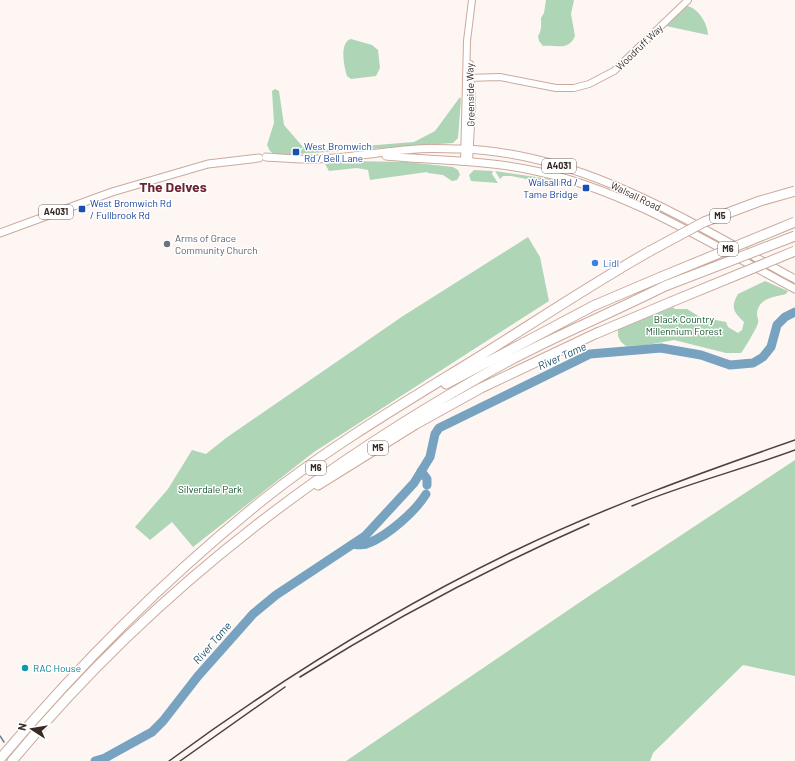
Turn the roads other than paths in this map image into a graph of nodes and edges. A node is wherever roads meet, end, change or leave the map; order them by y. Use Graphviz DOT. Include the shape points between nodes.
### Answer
graph roads {
  1 [pos="472,0"];
  2 [pos="688,0"];
  3 [pos="469,78"];
  4 [pos="467,150"];
  5 [pos="372,154"];
  6 [pos="467,162"];
  7 [pos="624,189"];
  8 [pos="795,191"];
  9 [pos="619,201"];
  10 [pos="795,222"];
  11 [pos="0,233"];
  12 [pos="795,236"];
  13 [pos="795,252"];
  14 [pos="795,279"];
  15 [pos="795,289"];
  16 [pos="599,332"];
  17 [pos="469,383"];
  18 [pos="276,511"];
  19 [pos="166,585"];
  20 [pos="0,759"];
  21 [pos="12,761"];
  1 -- 3 [label="street, Greenside Way" via="467,40"];
  2 -- 3 [label="street, Woodruff Way" via="614,71 589,84 574,88 556,88 500,77"];
  3 -- 4 [label="street, Greenside Way"];
  4 -- 5 [label="main road, A4031" via="417,149"];
  4 -- 6 [label="street, Greenside Way"];
  4 -- 7 [label="main road, Walsall Road / A4031" via="542,161"];
  5 -- 6 [label="main road, A4031"];
  5 -- 11 [label="main road, A4031" via="317,159 262,157 208,164 112,192"];
  6 -- 9 [label="main road, Walsall Road / A4031" via="540,172 590,186"];
  7 -- 9 [label="main road"];
  7 -- 14 [label="main road, Walsall Road / A4031"];
  8 -- 19 [label="highway, M5, bridge" via="704,222 650,251 527,325 337,446 265,498"];
  9 -- 15 [label="main road, Walsall Road / A4031" via="670,223"];
  10 -- 19 [label="highway, M6, bridge" via="593,306 443,386 349,444 266,504"];
  12 -- 17 [label="highway, M6, bridge" via="665,286 539,346"];
  13 -- 16 [label="highway, M5, bridge"];
  16 -- 17 [label="highway, M5"];
  16 -- 18 [label="highway, M5" via="481,388 416,424"];
  17 -- 18 [label="highway, M6" via="337,466"];
  18 -- 21 [label="highway, M6" via="220,554 124,640 64,701"];
  19 -- 20 [label="highway, M6" via="58,693"];
}
